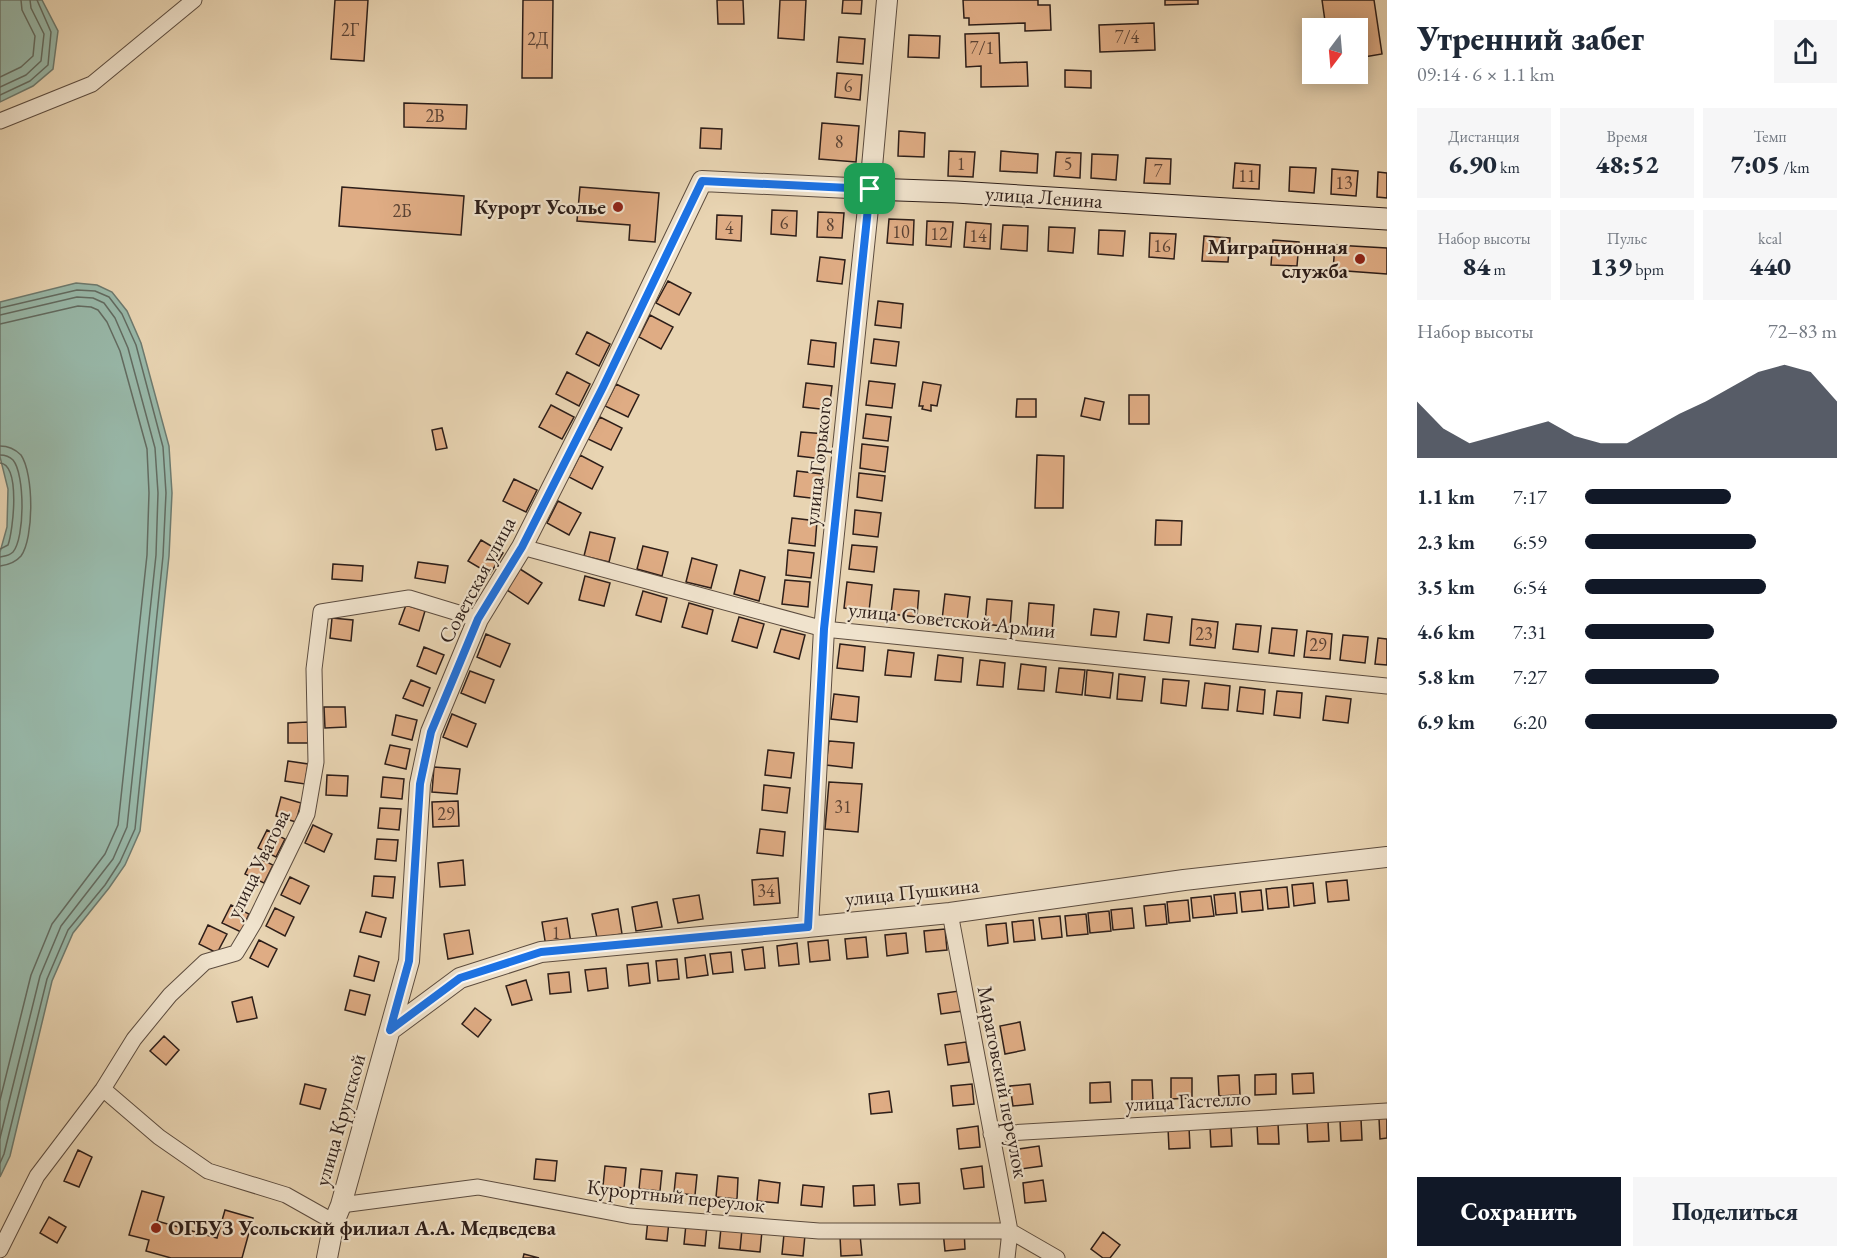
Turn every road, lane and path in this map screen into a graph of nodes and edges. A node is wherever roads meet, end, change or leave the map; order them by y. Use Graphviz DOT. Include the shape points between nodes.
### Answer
graph roads {
  1 [pos="194,0"];
  2 [pos="887,0"];
  3 [pos="0,121"];
  4 [pos="702,181"];
  5 [pos="870,189"];
  6 [pos="1387,219"];
  7 [pos="522,547"];
  8 [pos="478,619"];
  9 [pos="824,629"];
  10 [pos="1387,686"];
  11 [pos="1387,857"];
  12 [pos="950,913"];
  13 [pos="808,927"];
  14 [pos="390,1030"];
  15 [pos="103,1089"];
  16 [pos="1387,1111"];
  17 [pos="991,1134"];
  18 [pos="337,1214"];
  19 [pos="1010,1231"];
  20 [pos="0,1250"];
  21 [pos="327,1258"];
  22 [pos="1007,1258"];
  23 [pos="1057,1258"];
  1 -- 3 [label="street" via="92,84"];
  2 -- 5 [label="street, улица Горького"];
  4 -- 5 [label="street, улица Ленина"];
  4 -- 7 [label="street, Советская улица"];
  5 -- 6 [label="main road, улица Ленина"];
  5 -- 9 [label="street, улица Горького"];
  7 -- 8 [label="street, Советская улица"];
  7 -- 9 [label="street, улица Советской Армии"];
  8 -- 14 [label="street, Советская улица" via="431,732 420,784 409,961"];
  8 -- 15 [label="street, улица Уватова" via="408,598 321,612 314,669 316,762 307,814 236,953 205,962 171,995 134,1039"];
  9 -- 10 [label="street, улица Советской Армии"];
  9 -- 13 [label="street, улица Горького"];
  11 -- 12 [label="street, улица Пушкина"];
  12 -- 13 [label="street, улица Пушкина"];
  12 -- 17 [label="street, Маратовский переулок"];
  13 -- 14 [label="street, улица Пушкина" via="541,952 460,978"];
  14 -- 18 [label="street, улица Крупской"];
  15 -- 18 [label="street" via="159,1137 208,1171"];
  15 -- 20 [label="street" via="37,1176"];
  16 -- 17 [label="street, улица Гастелло"];
  17 -- 19 [label="street, Маратовский переулок"];
  18 -- 19 [label="street, Курортный переулок" via="478,1187 665,1219 819,1231"];
  18 -- 21 [label="street, улица Крупской"];
  19 -- 22 [label="street, Маратовский переулок"];
  19 -- 23 [label="street"];
}
